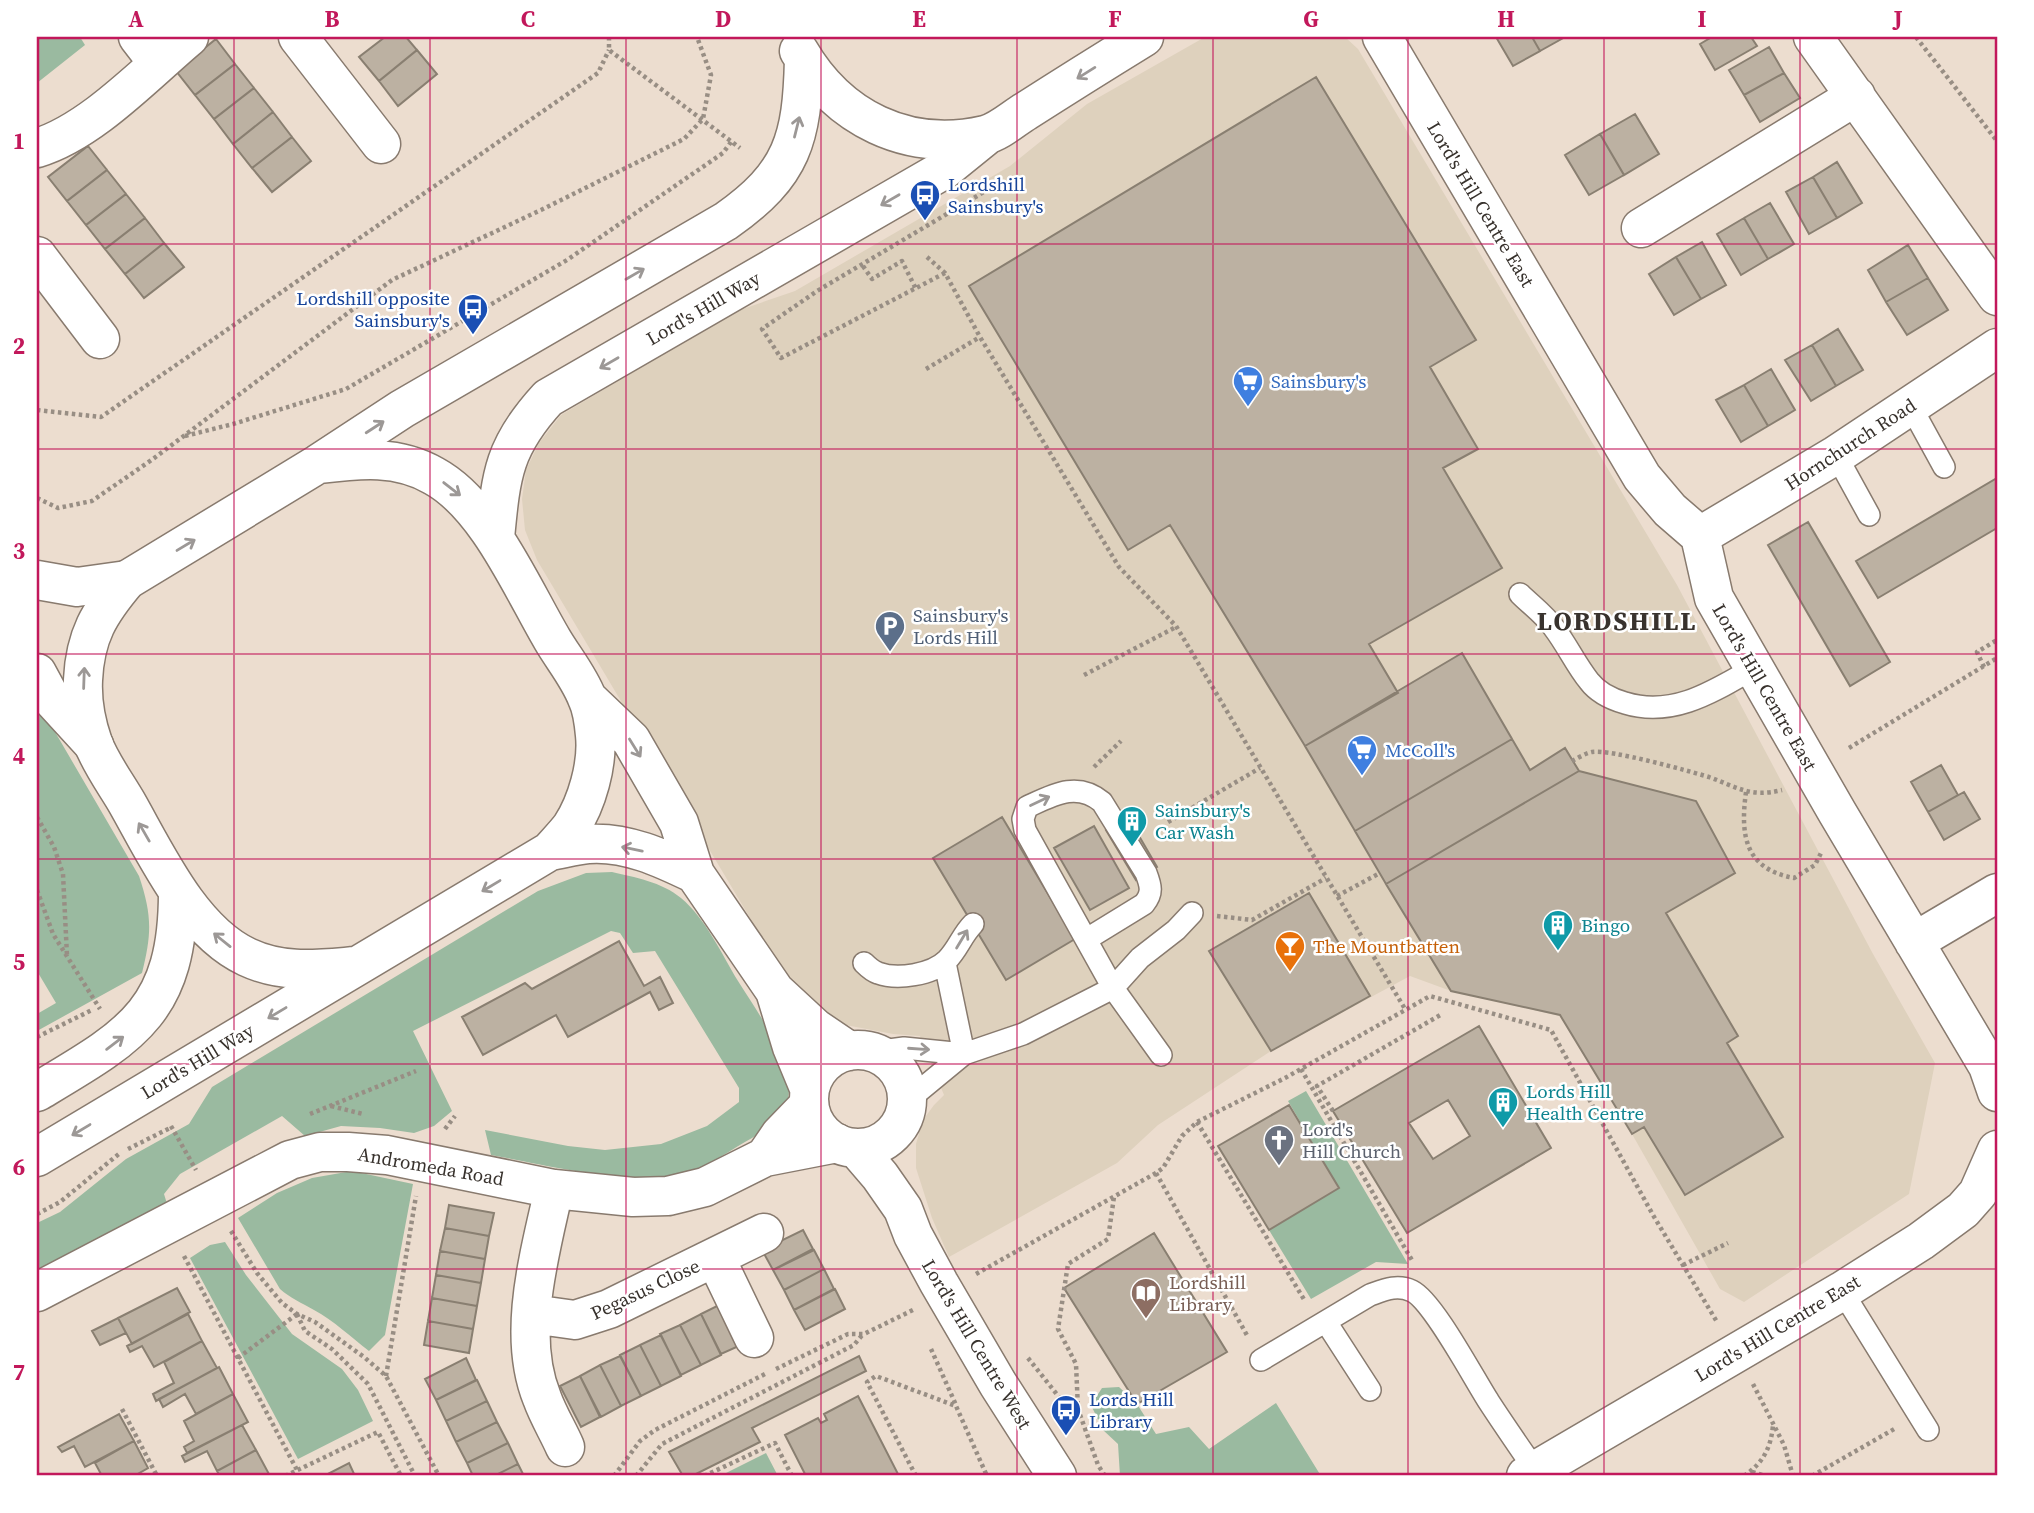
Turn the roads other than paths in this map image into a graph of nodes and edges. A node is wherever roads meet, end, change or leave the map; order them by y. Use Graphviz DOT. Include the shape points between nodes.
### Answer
graph roads {
  1 [pos="189,37"];
  2 [pos="298,37"];
  3 [pos="1144,37"];
  4 [pos="1382,37"];
  5 [pos="1813,37"];
  6 [pos="798,48"];
  7 [pos="148,50"];
  8 [pos="1856,96"];
  9 [pos="987,135"];
  10 [pos="381,144"];
  11 [pos="37,148"];
  12 [pos="1641,228"];
  13 [pos="37,256"];
  14 [pos="1997,296"];
  15 [pos="100,339"];
  16 [pos="1997,348"];
  17 [pos="1910,405"];
  18 [pos="1836,456"];
  19 [pos="318,464"];
  20 [pos="1944,467"];
  21 [pos="1869,515"];
  22 [pos="1700,536"];
  23 [pos="495,538"];
  24 [pos="37,580"];
  25 [pos="127,580"];
  26 [pos="1520,594"];
  27 [pos="1754,668"];
  28 [pos="37,673"];
  29 [pos="588,699"];
  30 [pos="94,745"];
  31 [pos="550,851"];
  32 [pos="695,874"];
  33 [pos="178,892"];
  34 [pos="1997,893"];
  35 [pos="1192,913"];
  36 [pos="973,924"];
  37 [pos="1087,939"];
  38 [pos="1914,942"];
  39 [pos="945,962"];
  40 [pos="864,963"];
  41 [pos="356,966"];
  42 [pos="1113,988"];
  43 [pos="775,991"];
  44 [pos="862,1051"];
  45 [pos="964,1054"];
  46 [pos="1161,1055"];
  47 [pos="37,1092"];
  48 [pos="1997,1092"];
  49 [pos="809,1097"];
  50 [pos="904,1113"];
  51 [pos="846,1146"];
  52 [pos="37,1157"];
  53 [pos="765,1157"];
  54 [pos="1994,1169"];
  55 [pos="554,1189"];
  56 [pos="903,1209"];
  57 [pos="764,1233"];
  58 [pos="715,1257"];
  59 [pos="1842,1291"];
  60 [pos="37,1292"];
  61 [pos="532,1314"];
  62 [pos="1323,1323"];
  63 [pos="754,1338"];
  64 [pos="1261,1360"];
  65 [pos="1370,1390"];
  66 [pos="1923,1423"];
  67 [pos="565,1447"];
  68 [pos="1529,1475"];
  69 [pos="1056,1476"];
  1 -- 7 [label="street"];
  2 -- 10 [label="street"];
  3 -- 9 [label="street, Lord's Hill Way, one-way"];
  4 -- 22 [label="street, Lord's Hill Centre East" via="1642,477"];
  5 -- 8 [label="street"];
  6 -- 9 [label="street" via="834,97 886,130 949,139"];
  19 -- 6 [label="street, one-way" via="402,409 754,201 790,152 799,123 803,96"];
  7 -- 11 [label="street" via="92,119"];
  8 -- 12 [label="street"];
  8 -- 14 [label="street"];
  9 -- 23 [label="street, Lord's Hill Way, one-way" via="945,169 548,398 515,441 502,470"];
  13 -- 15 [label="street"];
  16 -- 17 [label="street, Hornchurch Road"];
  17 -- 18 [label="street, Hornchurch Road"];
  17 -- 20 [label="lane"];
  18 -- 21 [label="lane"];
  18 -- 22 [label="street, Hornchurch Road"];
  19 -- 23 [label="street, one-way" via="388,460 412,465 461,495"];
  25 -- 19 [label="street, one-way"];
  22 -- 27 [label="street, Lord's Hill Centre East" via="1714,598"];
  23 -- 29 [label="street"];
  24 -- 25 [label="street" via="77,587"];
  30 -- 25 [label="street, one-way" via="85,712 85,652 93,626"];
  26 -- 27 [label="lane" via="1552,625 1590,683 1619,702 1659,708 1682,705"];
  27 -- 38 [label="street, Lord's Hill Centre East"];
  28 -- 30 [label="street" via="51,697"];
  29 -- 31 [label="street" via="595,736 592,769 571,827"];
  29 -- 32 [label="street, one-way" via="631,740 679,823"];
  33 -- 30 [label="street, one-way"];
  32 -- 31 [label="street, one-way" via="653,854 618,846 590,843"];
  31 -- 41 [label="street, Lord's Hill Way, one-way"];
  32 -- 43 [label="street"];
  41 -- 33 [label="street, one-way" via="295,970 274,968 245,956 220,940"];
  47 -- 33 [label="street, one-way" via="128,1033 150,1007 173,954"];
  34 -- 38 [label="street"];
  35 -- 42 [label="lane"];
  39 -- 36 [label="lane, one-way"];
  37 -- 37 [label="lane, one-way" via="1047,881 1025,830 1027,807 1076,790 1102,802 1151,884 1144,904"];
  37 -- 42 [label="lane"];
  38 -- 48 [label="street, Lord's Hill Centre East" via="1988,1066"];
  39 -- 40 [label="lane" via="911,975 875,972"];
  39 -- 45 [label="lane"];
  41 -- 52 [label="street, Lord's Hill Way, one-way"];
  42 -- 45 [label="lane" via="1023,1034"];
  42 -- 46 [label="lane"];
  43 -- 44 [label="street" via="815,1028"];
  43 -- 49 [label="street"];
  44 -- 45 [label="lane, one-way" via="904,1048"];
  44 -- 49 [label="street" via="835,1055 824,1063 814,1075"];
  44 -- 50 [label="street" via="888,1060 899,1071 905,1086"];
  45 -- 50 [label="lane"];
  49 -- 51 [label="street" via="813,1121 823,1134"];
  49 -- 53 [label="street, Andromeda Road"];
  50 -- 51 [label="street" via="881,1142 869,1147"];
  50 -- 56 [label="street, Lord's Hill Centre West"];
  51 -- 53 [label="street, Andromeda Road"];
  51 -- 56 [label="street, Lord's Hill Centre West" via="880,1176"];
  53 -- 55 [label="street, Andromeda Road" via="705,1187 668,1196"];
  54 -- 59 [label="street, Lord's Hill Centre East" via="1963,1210"];
  55 -- 60 [label="street, Andromeda Road" via="422,1162 320,1152 290,1160"];
  55 -- 61 [label="street" via="534,1280"];
  56 -- 69 [label="street, Lord's Hill Centre West" via="939,1283"];
  57 -- 58 [label="street, Pegasus Close"];
  58 -- 61 [label="street, Pegasus Close" via="609,1309 575,1320"];
  58 -- 63 [label="street, Pegasus Close"];
  59 -- 66 [label="lane"];
  59 -- 68 [label="street, Lord's Hill Centre East"];
  61 -- 67 [label="street" via="532,1354 541,1396"];
  62 -- 64 [label="lane"];
  62 -- 65 [label="lane"];
  62 -- 68 [label="lane" via="1387,1288 1414,1291 1490,1404"];
}
